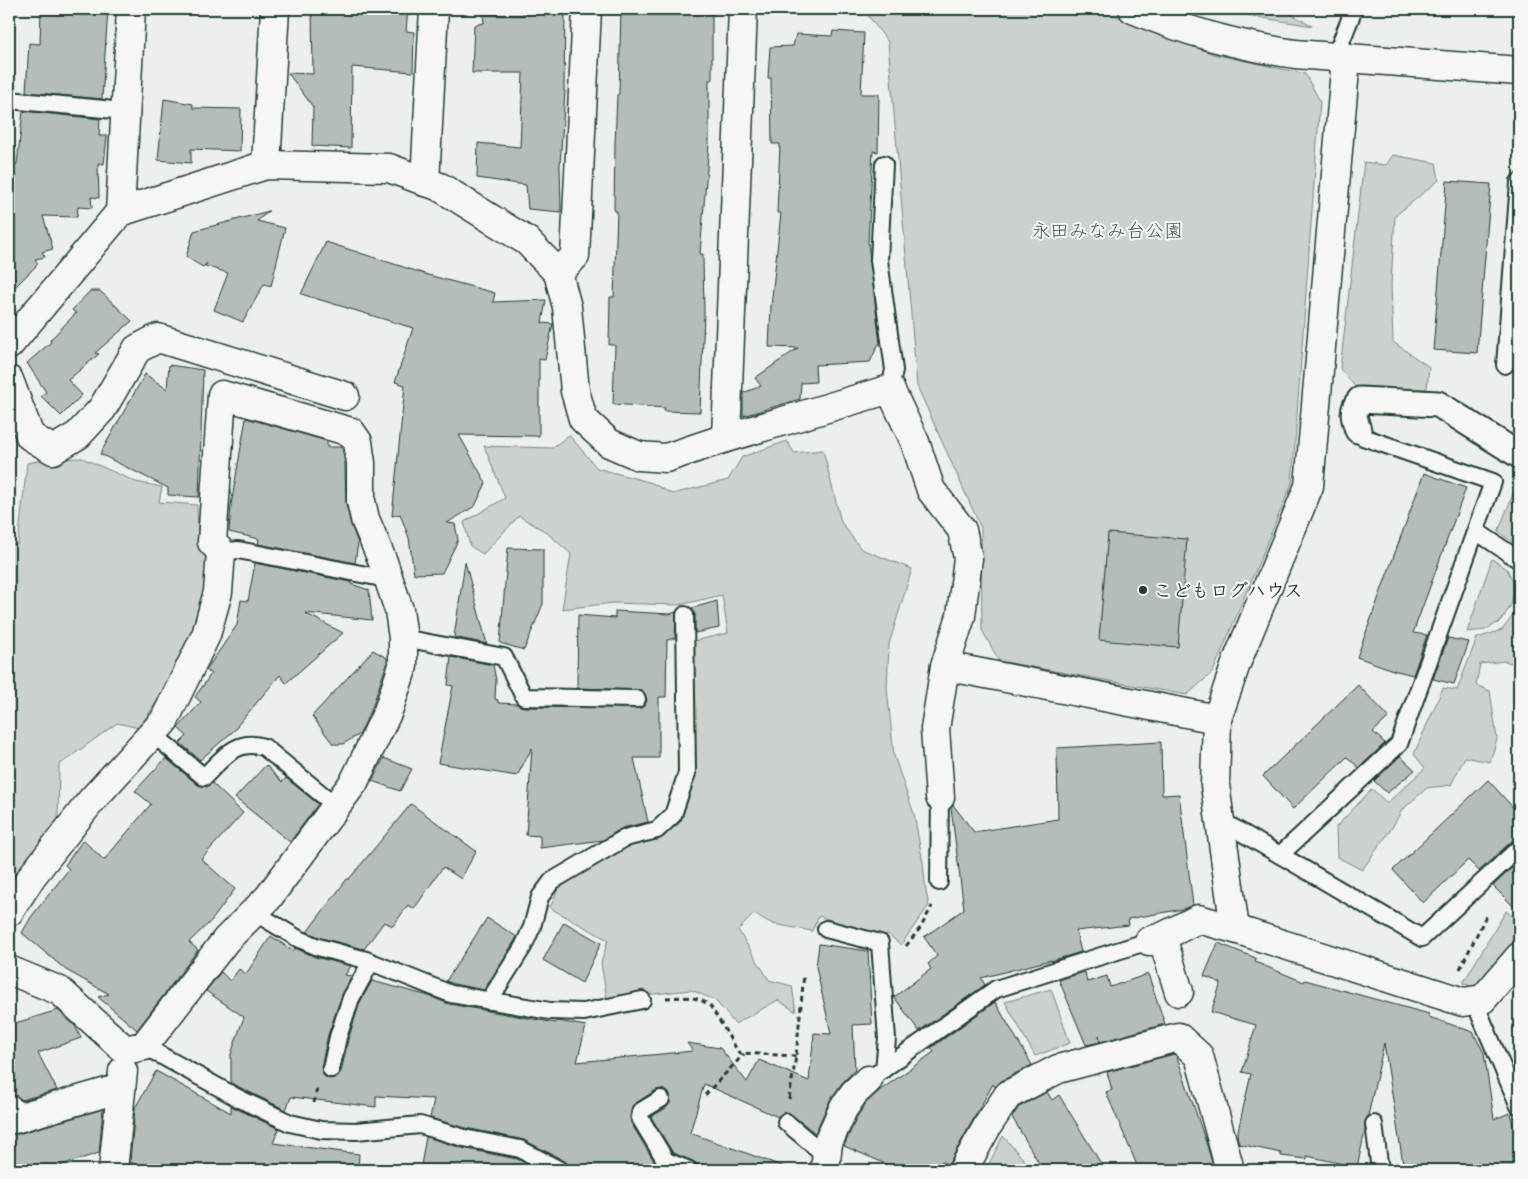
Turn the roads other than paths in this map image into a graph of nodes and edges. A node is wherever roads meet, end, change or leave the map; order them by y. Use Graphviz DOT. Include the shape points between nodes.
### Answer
graph roads {
  1 [pos="131,9"];
  2 [pos="275,9"];
  3 [pos="434,9"];
  4 [pos="587,9"];
  5 [pos="743,9"];
  6 [pos="1133,9"];
  7 [pos="1354,9"];
  8 [pos="1341,57"];
  9 [pos="1519,71"];
  10 [pos="9,100"];
  11 [pos="125,111"];
  12 [pos="884,164"];
  13 [pos="266,166"];
  14 [pos="425,182"];
  15 [pos="1519,182"];
  16 [pos="120,212"];
  17 [pos="558,273"];
  18 [pos="9,345"];
  19 [pos="1505,365"];
  20 [pos="9,380"];
  21 [pos="890,389"];
  22 [pos="345,396"];
  23 [pos="1360,434"];
  24 [pos="726,438"];
  25 [pos="1519,455"];
  26 [pos="1476,531"];
  27 [pos="221,552"];
  28 [pos="1519,560"];
  29 [pos="387,579"];
  30 [pos="685,616"];
  31 [pos="404,638"];
  32 [pos="945,666"];
  33 [pos="637,699"];
  34 [pos="1217,719"];
  35 [pos="153,734"];
  36 [pos="940,796"];
  37 [pos="336,806"];
  38 [pos="1220,820"];
  39 [pos="1519,848"];
  40 [pos="1280,855"];
  41 [pos="939,882"];
  42 [pos="9,912"];
  43 [pos="254,912"];
  44 [pos="1235,929"];
  45 [pos="826,930"];
  46 [pos="1156,939"];
  47 [pos="1519,957"];
  48 [pos="371,962"];
  49 [pos="9,970"];
  50 [pos="1179,992"];
  51 [pos="489,1000"];
  52 [pos="642,1000"];
  53 [pos="1474,1001"];
  54 [pos="134,1048"];
  55 [pos="331,1069"];
  56 [pos="876,1074"];
  57 [pos="121,1088"];
  58 [pos="661,1099"];
  59 [pos="1519,1106"];
  60 [pos="9,1109"];
  61 [pos="786,1122"];
  62 [pos="1374,1124"];
  63 [pos="826,1163"];
  64 [pos="113,1170"];
  65 [pos="560,1170"];
  66 [pos="689,1170"];
  67 [pos="963,1170"];
  68 [pos="1230,1170"];
  69 [pos="1380,1170"];
  1 -- 11 [label="street"];
  2 -- 13 [label="street"];
  3 -- 14 [label="street"];
  4 -- 17 [label="street" via="575,256"];
  5 -- 24 [label="street"];
  6 -- 8 [label="street" via="1215,39 1286,53"];
  7 -- 8 [label="lane"];
  8 -- 9 [label="street"];
  8 -- 34 [label="street" via="1309,486 1237,661"];
  10 -- 11 [label="lane"];
  11 -- 16 [label="street"];
  12 -- 21 [label="lane" via="879,260 894,370"];
  13 -- 14 [label="street" via="389,168"];
  13 -- 16 [label="street"];
  14 -- 17 [label="street" via="527,241"];
  15 -- 19 [label="lane"];
  16 -- 18 [label="street"];
  17 -- 24 [label="street" via="567,307 575,391 584,419 609,444 640,456 666,458"];
  20 -- 22 [label="street" via="30,436 53,450 78,435 102,409 137,349 158,338"];
  21 -- 24 [label="street"];
  21 -- 32 [label="street" via="915,442 931,490 962,530 968,558 961,616"];
  23 -- 25 [label="street" via="1353,417 1360,400 1438,404"];
  23 -- 26 [label="lane" via="1493,482"];
  26 -- 28 [label="lane"];
  26 -- 40 [label="lane" via="1400,744"];
  27 -- 29 [label="lane" via="238,550"];
  27 -- 29 [label="street" via="212,542 222,395 351,432 358,442 364,519"];
  27 -- 35 [label="street" via="218,592 206,635 164,721"];
  29 -- 31 [label="street" via="399,610"];
  30 -- 51 [label="lane" via="687,773 673,815 657,830 625,838 552,881 540,897 523,947"];
  31 -- 33 [label="lane" via="504,658 524,697"];
  31 -- 37 [label="street" via="403,666 388,711 354,782"];
  32 -- 34 [label="street"];
  32 -- 36 [label="street" via="935,728"];
  34 -- 38 [label="street" via="1216,786"];
  35 -- 37 [label="lane" via="204,777 234,748 253,743 264,747"];
  35 -- 42 [label="street" via="92,801 32,876"];
  36 -- 41 [label="lane"];
  37 -- 43 [label="street" via="268,898"];
  38 -- 40 [label="lane"];
  38 -- 44 [label="street"];
  39 -- 40 [label="lane" via="1422,938"];
  43 -- 48 [label="lane" via="297,938"];
  43 -- 54 [label="street"];
  44 -- 46 [label="street" via="1198,920"];
  44 -- 53 [label="street" via="1447,992 1464,1002"];
  45 -- 56 [label="lane" via="880,943 887,1039"];
  46 -- 50 [label="street"];
  46 -- 56 [label="lane" via="996,989"];
  47 -- 53 [label="street" via="1483,1000"];
  48 -- 51 [label="lane" via="451,994"];
  48 -- 55 [label="lane" via="351,998"];
  49 -- 54 [label="street" via="60,991"];
  51 -- 52 [label="lane" via="584,1012"];
  53 -- 59 [label="lane"];
  54 -- 57 [label="street"];
  54 -- 65 [label="lane" via="290,1123 321,1130 356,1131 420,1125 520,1149"];
  56 -- 63 [label="street" via="854,1093 843,1109 828,1143"];
  57 -- 60 [label="street" via="14,1119"];
  57 -- 64 [label="street"];
  58 -- 66 [label="lane" via="641,1111 640,1118 666,1160"];
  61 -- 63 [label="lane"];
  62 -- 69 [label="lane"];
  67 -- 68 [label="street" via="1008,1095 1058,1069 1183,1030 1199,1056"];
}
